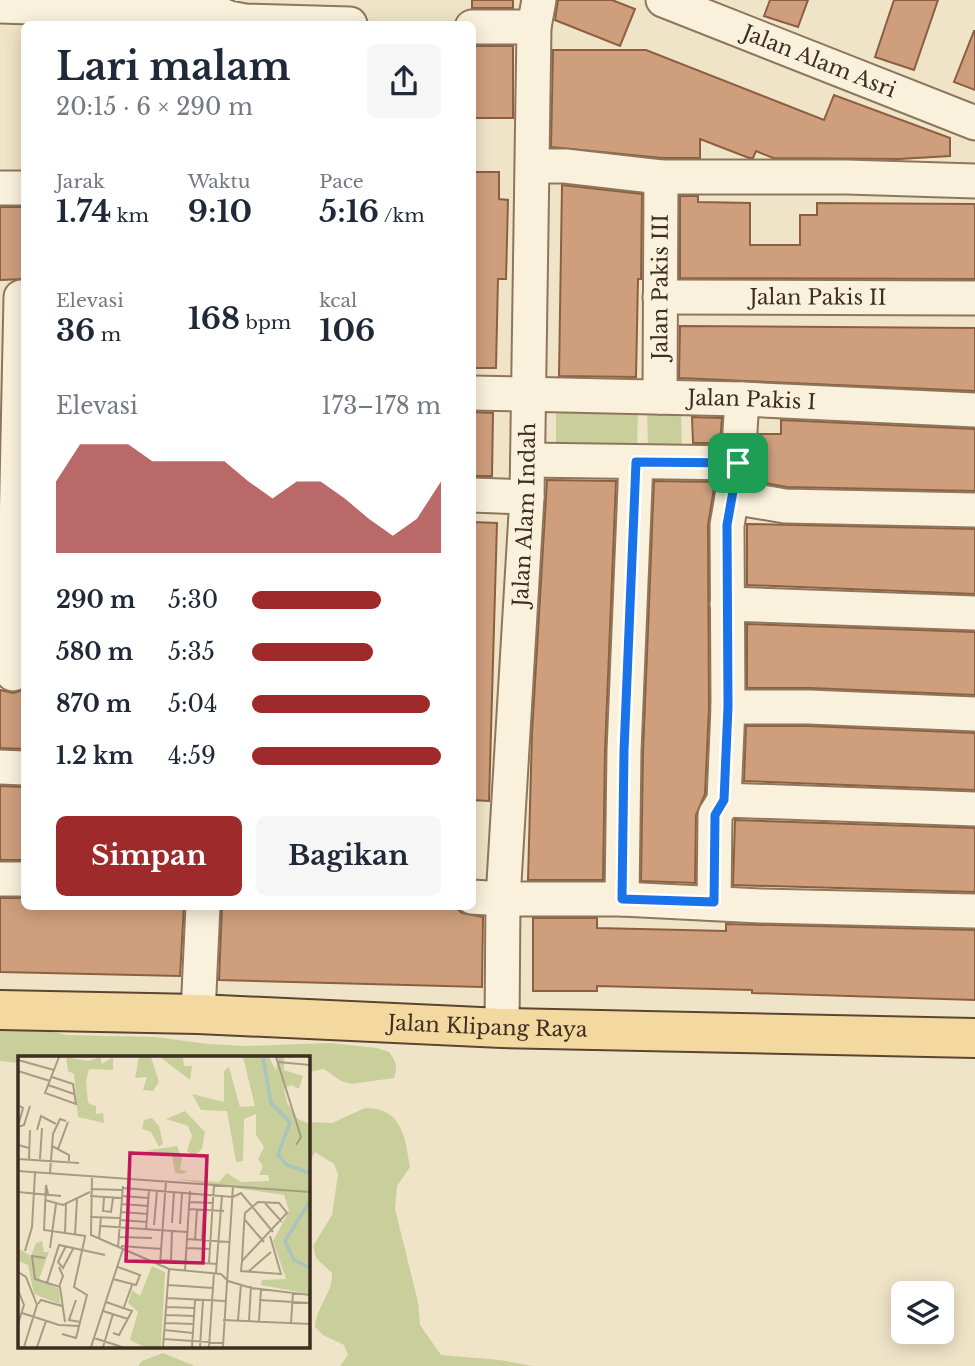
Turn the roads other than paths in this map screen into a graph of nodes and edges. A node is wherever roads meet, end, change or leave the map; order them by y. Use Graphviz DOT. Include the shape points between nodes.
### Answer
graph roads {
  1 [pos="663,0"];
  2 [pos="0,6"];
  3 [pos="719,10"];
  4 [pos="229,14"];
  5 [pos="536,14"];
  6 [pos="39,15"];
  7 [pos="128,18"];
  8 [pos="476,26"];
  9 [pos="975,124"];
  10 [pos="533,166"];
  11 [pos="661,177"];
  12 [pos="975,181"];
  13 [pos="0,188"];
  14 [pos="21,188"];
  15 [pos="15,296"];
  16 [pos="660,297"];
  17 [pos="975,299"];
  18 [pos="476,393"];
  19 [pos="528,394"];
  20 [pos="660,397"];
  21 [pos="742,399"];
  22 [pos="975,410"];
  23 [pos="528,460"];
  24 [pos="636,462"];
  25 [pos="738,463"];
  26 [pos="476,495"];
  27 [pos="527,497"];
  28 [pos="732,497"];
  29 [pos="975,510"];
  30 [pos="727,604"];
  31 [pos="975,614"];
  32 [pos="12,674"];
  33 [pos="728,707"];
  34 [pos="975,714"];
  35 [pos="0,767"];
  36 [pos="21,768"];
  37 [pos="724,800"];
  38 [pos="975,809"];
  39 [pos="0,879"];
  40 [pos="21,879"];
  41 [pos="488,898"];
  42 [pos="622,899"];
  43 [pos="714,902"];
  44 [pos="203,910"];
  45 [pos="975,911"];
  46 [pos="0,1010"];
  47 [pos="198,1014"];
  48 [pos="502,1028"];
  49 [pos="975,1038"];
  1 -- 3 [label="street, Jalan Alam Asri"];
  2 -- 6 [label="street"];
  3 -- 9 [label="street, Jalan Alam Asri"];
  4 -- 7 [label="street"];
  5 -- 8 [label="street"];
  5 -- 10 [label="street, Jalan Alam Indah"];
  6 -- 7 [label="street"];
  10 -- 11 [label="street"];
  10 -- 19 [label="street, Jalan Alam Indah"];
  11 -- 12 [label="street"];
  11 -- 16 [label="street, Jalan Pakis III"];
  13 -- 14 [label="street"];
  15 -- 32 [label="street"];
  16 -- 17 [label="street, Jalan Pakis II"];
  16 -- 20 [label="street, Jalan Pakis III"];
  18 -- 19 [label="street, Jalan Pakis I"];
  19 -- 20 [label="street, Jalan Pakis I"];
  19 -- 23 [label="street, Jalan Alam Indah"];
  20 -- 21 [label="street, Jalan Pakis I"];
  21 -- 22 [label="street, Jalan Pakis I"];
  21 -- 25 [label="street"];
  23 -- 24 [label="street"];
  23 -- 27 [label="street, Jalan Alam Indah"];
  24 -- 25 [label="street"];
  24 -- 42 [label="street"];
  25 -- 28 [label="street"];
  26 -- 27 [label="street"];
  27 -- 41 [label="street, Jalan Alam Indah"];
  28 -- 29 [label="street" via="785,506"];
  28 -- 30 [label="street" via="727,525"];
  30 -- 31 [label="street"];
  30 -- 33 [label="street"];
  33 -- 34 [label="street"];
  33 -- 37 [label="street"];
  35 -- 36 [label="street"];
  37 -- 38 [label="street"];
  37 -- 43 [label="street" via="715,815"];
  39 -- 40 [label="street"];
  41 -- 42 [label="street"];
  41 -- 48 [label="street, Jalan Alam Indah"];
  42 -- 43 [label="street"];
  43 -- 45 [label="street"];
  44 -- 47 [label="street"];
  46 -- 47 [label="main road, Jalan Klipang Raya"];
  47 -- 48 [label="main road, Jalan Klipang Raya"];
  48 -- 49 [label="main road, Jalan Klipang Raya"];
}
